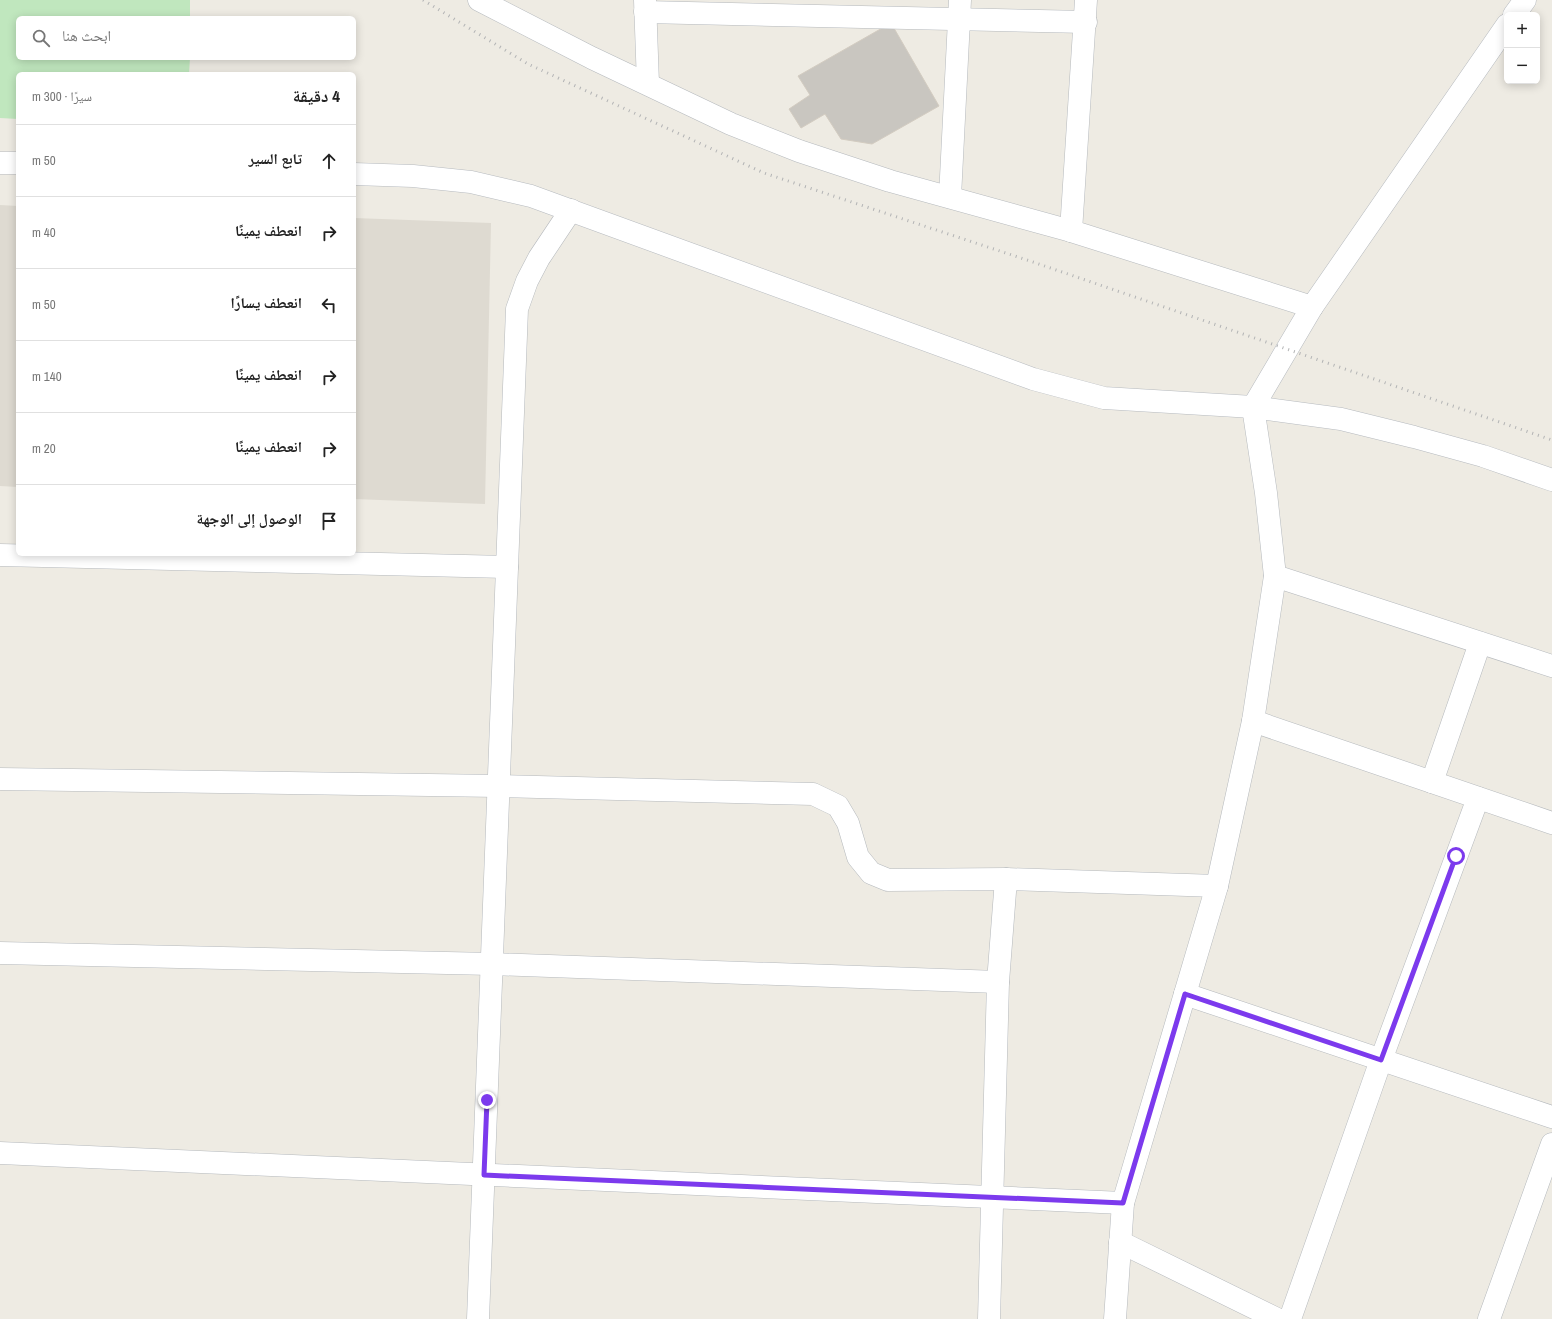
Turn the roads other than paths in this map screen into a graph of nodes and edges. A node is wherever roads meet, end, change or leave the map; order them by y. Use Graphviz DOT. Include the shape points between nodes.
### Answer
graph roads {
  1 [pos="479,0"];
  2 [pos="1086,0"];
  3 [pos="1525,0"];
  4 [pos="645,6"];
  5 [pos="959,10"];
  6 [pos="1516,12"];
  7 [pos="1086,22"];
  8 [pos="1504,29"];
  9 [pos="648,84"];
  10 [pos="0,163"];
  11 [pos="16,163"];
  12 [pos="356,174"];
  13 [pos="950,197"];
  14 [pos="571,210"];
  15 [pos="1071,231"];
  16 [pos="1312,307"];
  17 [pos="1253,407"];
  18 [pos="1552,480"];
  19 [pos="0,555"];
  20 [pos="16,555"];
  21 [pos="42,556"];
  22 [pos="507,567"];
  23 [pos="1275,576"];
  24 [pos="1480,643"];
  25 [pos="1552,666"];
  26 [pos="1253,721"];
  27 [pos="0,779"];
  28 [pos="1432,782"];
  29 [pos="499,786"];
  30 [pos="1478,798"];
  31 [pos="1552,823"];
  32 [pos="1006,879"];
  33 [pos="1217,886"];
  34 [pos="0,953"];
  35 [pos="492,964"];
  36 [pos="998,982"];
  37 [pos="1185,994"];
  38 [pos="1381,1060"];
  39 [pos="1552,1118"];
  40 [pos="1552,1144"];
  41 [pos="0,1154"];
  42 [pos="484,1175"];
  43 [pos="992,1198"];
  44 [pos="1123,1203"];
  45 [pos="1120,1242"];
  46 [pos="478,1319"];
  47 [pos="989,1319"];
  48 [pos="1115,1319"];
  49 [pos="1277,1319"];
  50 [pos="1290,1319"];
  51 [pos="1489,1319"];
  1 -- 9 [label="street"];
  2 -- 7 [label="street"];
  3 -- 6 [label="street"];
  4 -- 5 [label="street"];
  4 -- 9 [label="street"];
  5 -- 7 [label="street"];
  5 -- 13 [label="street"];
  7 -- 15 [label="street"];
  8 -- 16 [label="street"];
  9 -- 13 [label="street" via="731,124 799,151 890,181"];
  10 -- 11 [label="street"];
  12 -- 14 [label="street" via="471,182 531,196"];
  13 -- 15 [label="street"];
  14 -- 17 [label="street" via="1033,379 1104,398"];
  14 -- 22 [label="street" via="527,281 517,309"];
  15 -- 16 [label="street"];
  16 -- 17 [label="street"];
  17 -- 18 [label="street" via="1341,419 1407,435 1483,456"];
  17 -- 23 [label="street"];
  19 -- 20 [label="street"];
  21 -- 22 [label="street"];
  22 -- 29 [label="street"];
  23 -- 24 [label="street"];
  23 -- 26 [label="street"];
  24 -- 25 [label="street"];
  24 -- 28 [label="street"];
  26 -- 28 [label="street"];
  26 -- 33 [label="street"];
  27 -- 29 [label="street"];
  28 -- 30 [label="street"];
  29 -- 32 [label="street" via="813,794 838,806 848,823 858,857 871,873 888,880"];
  29 -- 35 [label="street"];
  30 -- 31 [label="street"];
  30 -- 38 [label="street"];
  32 -- 33 [label="street"];
  32 -- 36 [label="street"];
  33 -- 37 [label="street"];
  34 -- 35 [label="street"];
  35 -- 36 [label="street"];
  35 -- 42 [label="street"];
  36 -- 43 [label="street"];
  37 -- 38 [label="street"];
  37 -- 44 [label="street"];
  38 -- 39 [label="street"];
  38 -- 50 [label="street"];
  40 -- 51 [label="street"];
  41 -- 42 [label="street"];
  42 -- 43 [label="street"];
  42 -- 46 [label="street"];
  43 -- 44 [label="street"];
  43 -- 47 [label="street"];
  44 -- 45 [label="street"];
  45 -- 48 [label="street"];
  45 -- 49 [label="street"];
}
